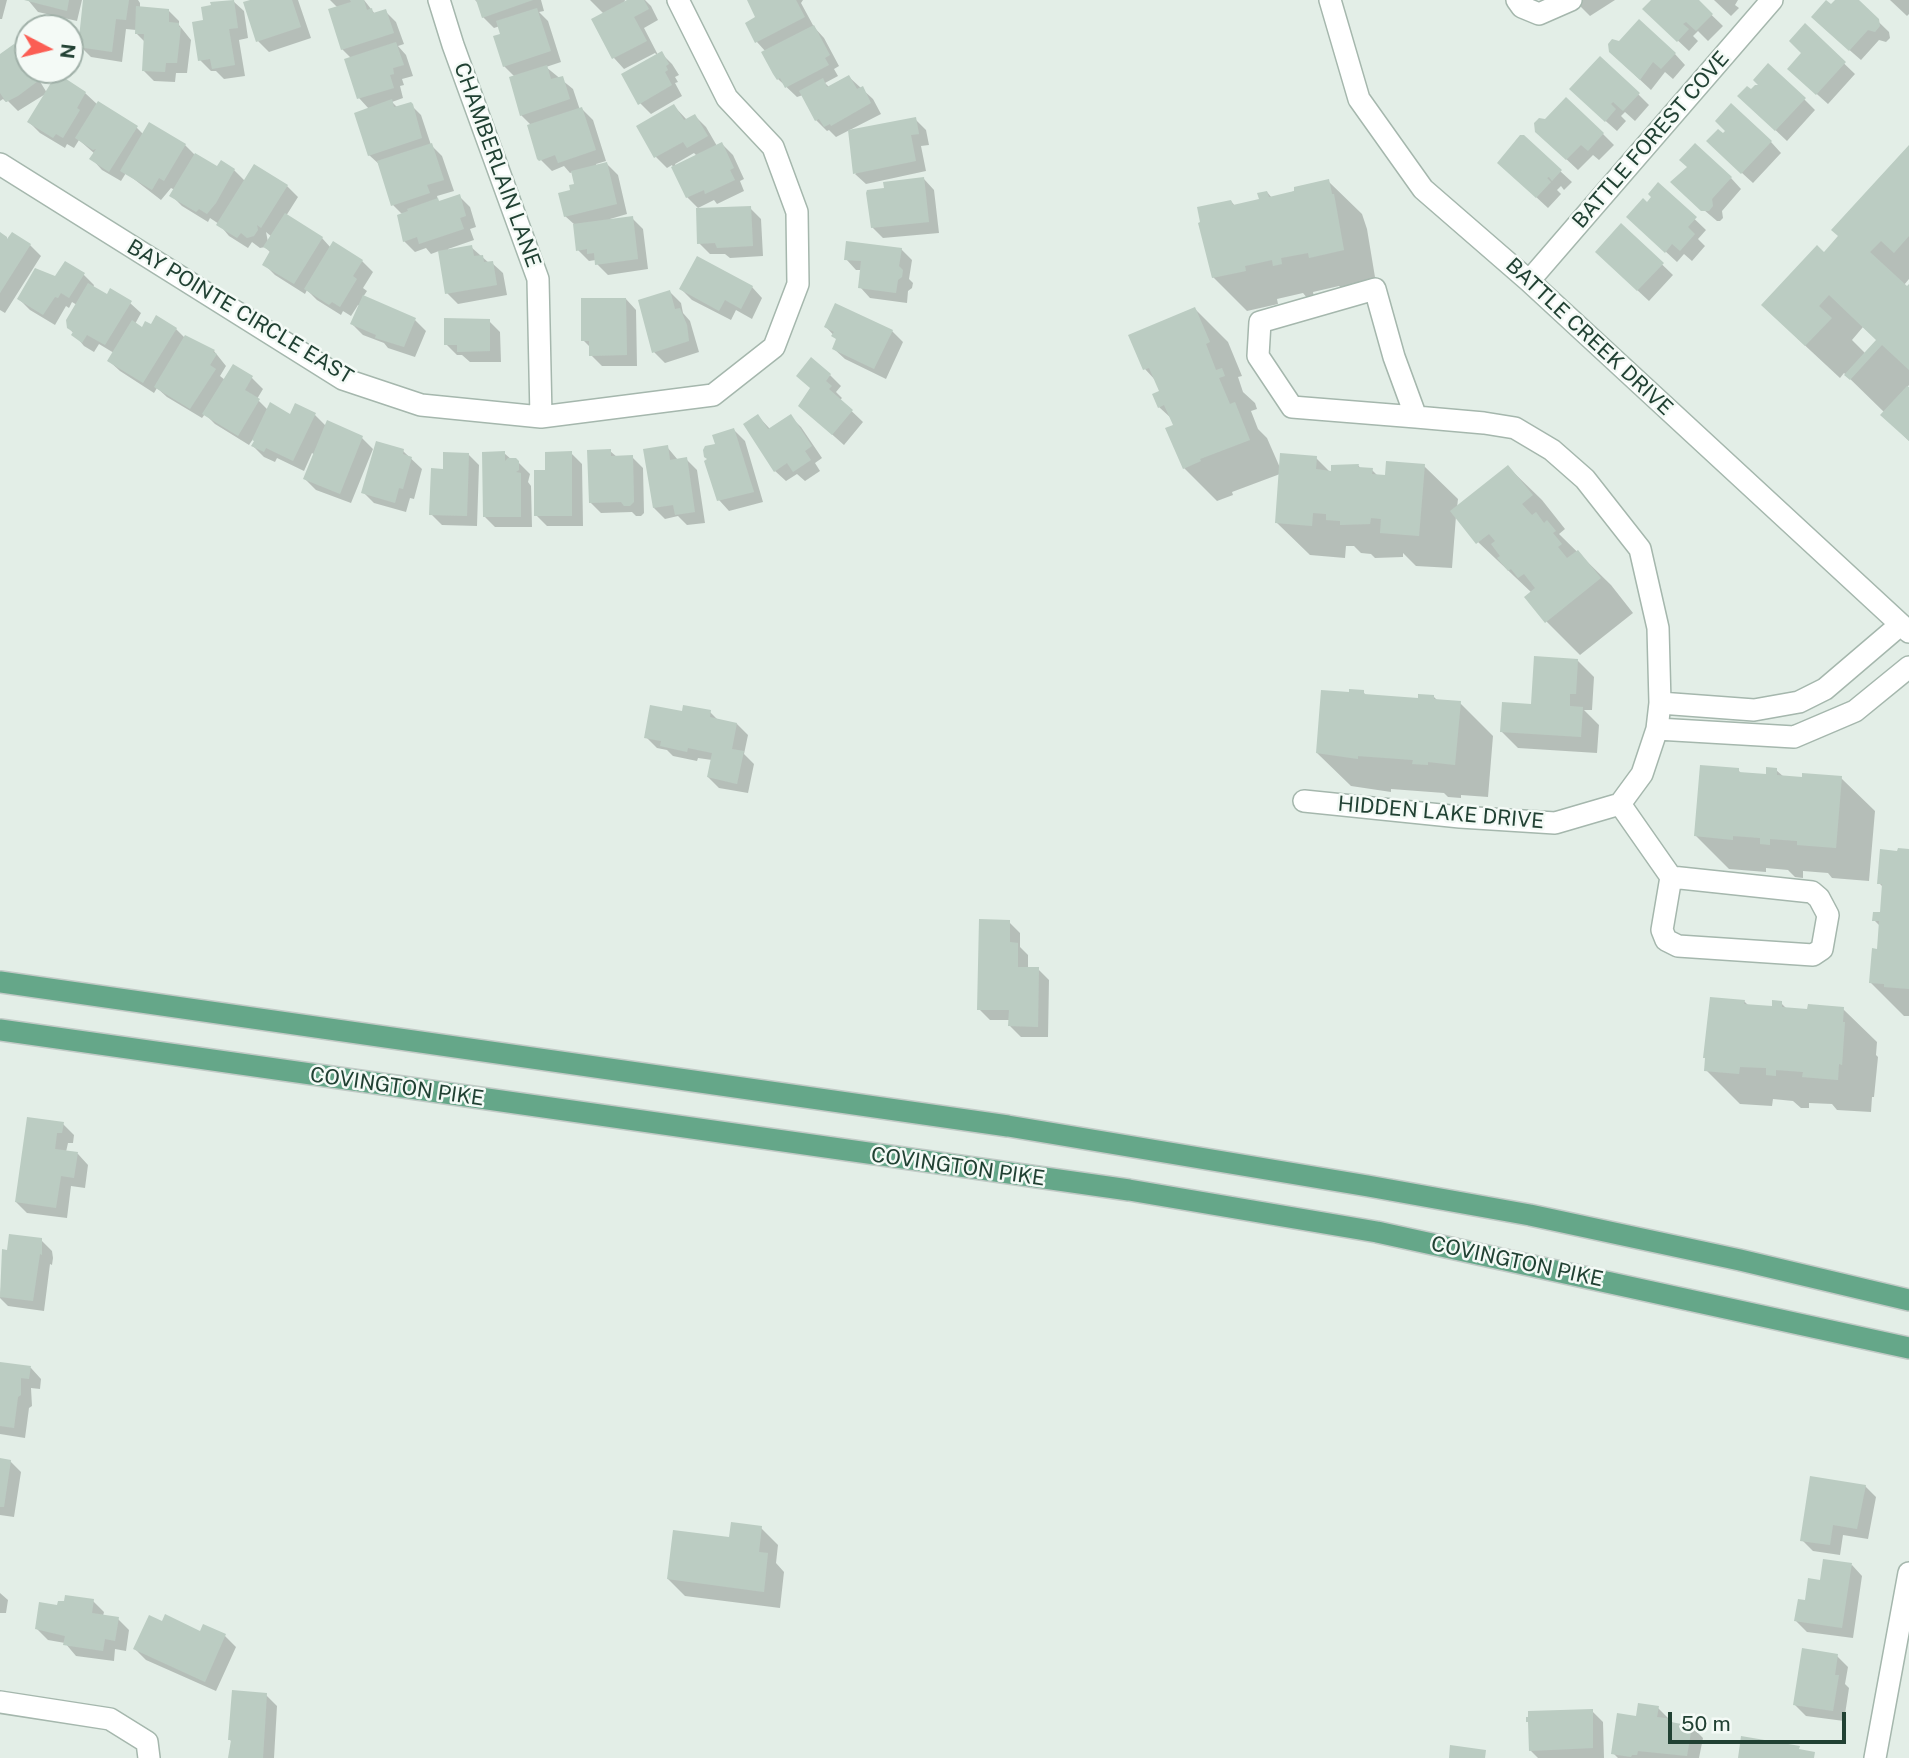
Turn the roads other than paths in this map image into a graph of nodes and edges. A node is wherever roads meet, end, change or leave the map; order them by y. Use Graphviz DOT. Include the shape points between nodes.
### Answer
graph roads {
  1 [pos="439,0"];
  2 [pos="678,0"];
  3 [pos="1330,0"];
  4 [pos="1517,0"];
  5 [pos="1571,0"];
  6 [pos="1772,0"];
  7 [pos="0,164"];
  8 [pos="1530,281"];
  9 [pos="541,417"];
  10 [pos="1416,417"];
  11 [pos="1905,629"];
  12 [pos="1909,667"];
  13 [pos="1660,703"];
  14 [pos="1657,729"];
  15 [pos="1304,801"];
  16 [pos="1620,804"];
  17 [pos="1671,877"];
  18 [pos="0,982"];
  19 [pos="0,1030"];
  20 [pos="1909,1300"];
  21 [pos="1909,1348"];
  22 [pos="1909,1573"];
  23 [pos="0,1702"];
  24 [pos="149,1758"];
  25 [pos="1875,1758"];
  1 -- 9 [label="street, CHAMBERLAIN LANE" via="538,279"];
  2 -- 9 [label="street, BAY POINTE CIRCLE EAST" via="727,98 773,147 797,212 799,284 775,347 713,395"];
  3 -- 8 [label="street, BATTLE CREEK DRIVE" via="1359,99 1423,189"];
  4 -- 5 [label="street" via="1539,14"];
  6 -- 8 [label="street, BATTLE FOREST COVE"];
  7 -- 9 [label="street, BAY POINTE CIRCLE EAST" via="343,379 421,405"];
  8 -- 11 [label="street, BATTLE CREEK DRIVE"];
  10 -- 10 [label="street" via="1292,407 1258,356 1260,322 1375,289"];
  10 -- 13 [label="street" via="1515,428 1552,450 1585,479 1640,549 1658,628"];
  11 -- 13 [label="street" via="1799,702 1754,710"];
  12 -- 14 [label="street" via="1855,711 1794,737"];
  13 -- 14 [label="street"];
  14 -- 16 [label="street" via="1642,774"];
  15 -- 16 [label="street, HIDDEN LAKE DRIVE" via="1555,823"];
  16 -- 17 [label="street"];
  17 -- 17 [label="street" via="1812,892 1828,915 1822,949 1813,955 1678,946 1667,940 1662,930"];
  18 -- 20 [label="main road" via="1008,1126 1530,1215"];
  19 -- 21 [label="main road, COVINGTON PIKE" via="1129,1190 1364,1229"];
  22 -- 25 [label="street"];
  23 -- 24 [label="street" via="110,1719 147,1742"];
}
